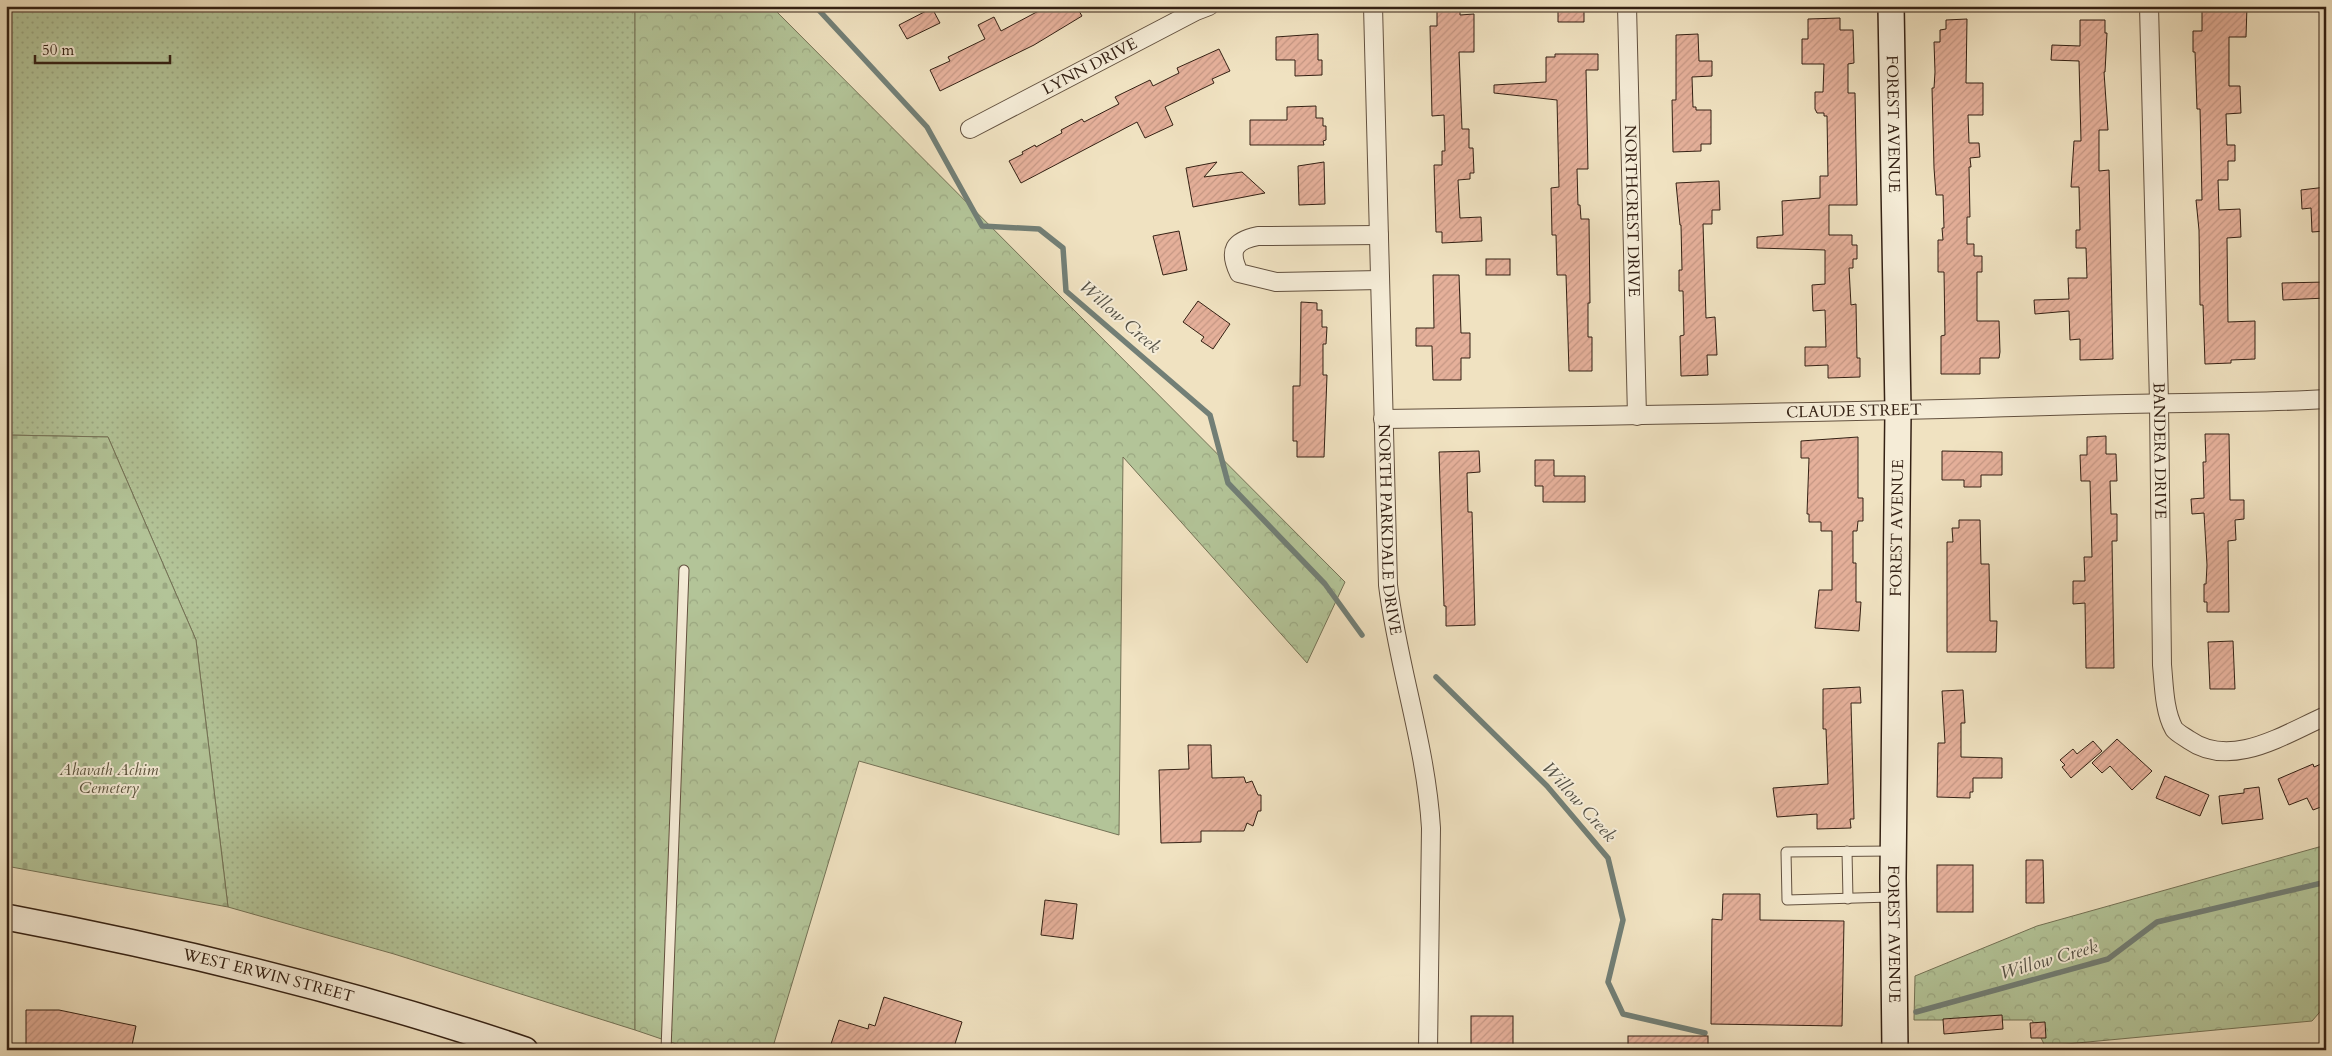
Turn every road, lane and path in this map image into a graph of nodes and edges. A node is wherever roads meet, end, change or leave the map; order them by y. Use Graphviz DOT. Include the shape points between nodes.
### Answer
graph roads {
  1 [pos="1209,6"];
  2 [pos="1373,6"];
  3 [pos="1627,6"];
  4 [pos="1891,6"];
  5 [pos="2149,6"];
  6 [pos="970,129"];
  7 [pos="1378,234"];
  8 [pos="1380,280"];
  9 [pos="2326,398"];
  10 [pos="2159,402"];
  11 [pos="1898,411"];
  12 [pos="1637,416"];
  13 [pos="1383,419"];
  14 [pos="684,570"];
  15 [pos="2326,716"];
  16 [pos="1847,851"];
  17 [pos="1894,851"];
  18 [pos="1893,897"];
  19 [pos="1848,899"];
  20 [pos="6,917"];
  21 [pos="526,1050"];
  22 [pos="666,1050"];
  23 [pos="1428,1050"];
  24 [pos="1895,1050"];
  1 -- 6 [label="street, LYNN DRIVE"];
  2 -- 7 [label="street, NORTH PARKDALE DRIVE"];
  3 -- 12 [label="street, NORTHCREST DRIVE"];
  4 -- 11 [label="street, FOREST AVENUE"];
  5 -- 10 [label="street, BANDERA DRIVE"];
  7 -- 8 [label="street, NORTH PARKDALE DRIVE"];
  7 -- 8 [label="street" via="1258,236 1243,239 1236,246 1234,262 1239,273 1276,282"];
  8 -- 13 [label="street, NORTH PARKDALE DRIVE"];
  9 -- 10 [label="street, CLAUDE STREET" via="2286,402"];
  10 -- 11 [label="street, CLAUDE STREET"];
  10 -- 15 [label="street, BANDERA DRIVE" via="2162,665 2165,699 2175,730 2194,744 2215,751 2247,750"];
  11 -- 12 [label="street, CLAUDE STREET"];
  11 -- 17 [label="street, FOREST AVENUE"];
  12 -- 13 [label="street, CLAUDE STREET"];
  13 -- 23 [label="street, NORTH PARKDALE DRIVE" via="1388,585 1395,638 1430,804"];
  14 -- 22 [label="lane"];
  16 -- 17 [label="lane"];
  16 -- 19 [label="lane"];
  16 -- 19 [label="lane" via="1786,852 1787,900"];
  17 -- 18 [label="street, FOREST AVENUE"];
  18 -- 19 [label="lane"];
  18 -- 24 [label="street, FOREST AVENUE"];
  20 -- 21 [label="street, WEST ERWIN STREET" via="267,975 411,1014"];
}
